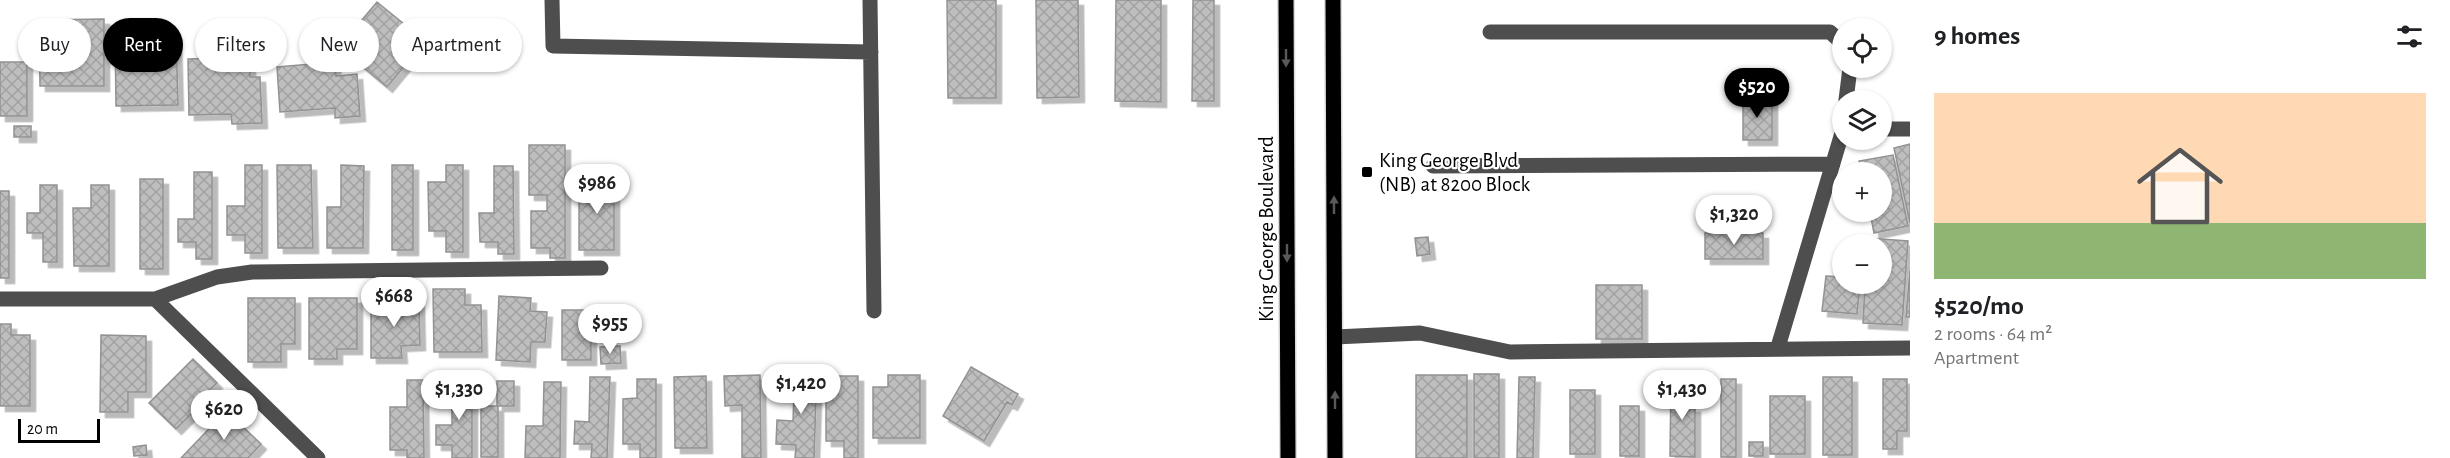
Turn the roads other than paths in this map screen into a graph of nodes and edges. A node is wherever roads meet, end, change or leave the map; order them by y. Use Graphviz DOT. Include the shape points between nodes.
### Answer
graph roads {
  1 [pos="552,0"];
  2 [pos="870,0"];
  3 [pos="1286,0"];
  4 [pos="1333,0"];
  5 [pos="1490,32"];
  6 [pos="1832,34"];
  7 [pos="871,52"];
  8 [pos="1892,129"];
  9 [pos="1910,129"];
  10 [pos="1832,164"];
  11 [pos="1433,166"];
  12 [pos="1832,167"];
  13 [pos="601,268"];
  14 [pos="0,299"];
  15 [pos="155,299"];
  16 [pos="874,311"];
  17 [pos="1335,337"];
  18 [pos="1778,347"];
  19 [pos="1910,348"];
  20 [pos="318,458"];
  21 [pos="1288,458"];
  22 [pos="1335,458"];
  1 -- 7 [label="lane" via="553,46"];
  2 -- 7 [label="lane"];
  3 -- 21 [label="main road, King George Boulevard, one-way"];
  17 -- 4 [label="main road, one-way"];
  5 -- 6 [label="lane"];
  7 -- 16 [label="lane"];
  8 -- 9 [label="lane"];
  10 -- 11 [label="lane"];
  12 -- 18 [label="lane"];
  13 -- 15 [label="lane" via="252,272 218,278"];
  14 -- 15 [label="lane"];
  15 -- 20 [label="lane"];
  17 -- 18 [label="lane" via="1420,333 1510,352"];
  22 -- 17 [label="main road, one-way"];
  18 -- 19 [label="lane"];
}
